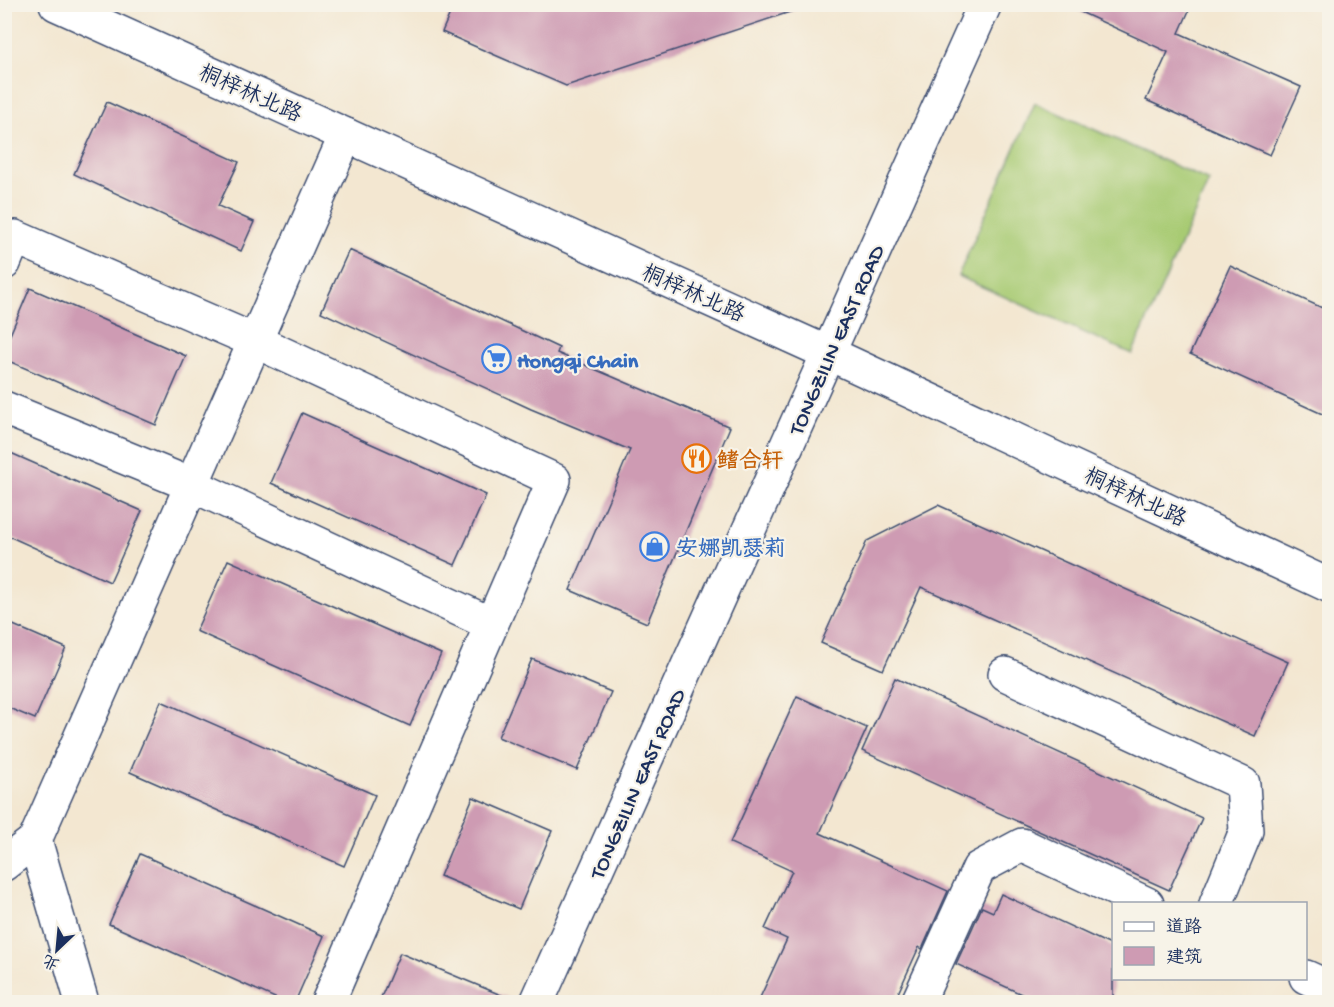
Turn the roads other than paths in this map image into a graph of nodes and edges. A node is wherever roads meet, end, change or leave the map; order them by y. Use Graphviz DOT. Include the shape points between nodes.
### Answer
graph roads {
  1 [pos="56,4"];
  2 [pos="985,4"];
  3 [pos="346,135"];
  4 [pos="4,263"];
  5 [pos="255,342"];
  6 [pos="828,353"];
  7 [pos="4,408"];
  8 [pos="192,484"];
  9 [pos="1329,586"];
  10 [pos="491,624"];
  11 [pos="1005,674"];
  12 [pos="35,840"];
  13 [pos="4,864"];
  14 [pos="1145,902"];
  15 [pos="1216,902"];
  16 [pos="1307,978"];
  17 [pos="1329,988"];
  18 [pos="82,1002"];
  19 [pos="328,1002"];
  20 [pos="537,1002"];
  21 [pos="918,1002"];
  1 -- 3 [label="street, 桐梓林北路"];
  2 -- 6 [label="street, TONGZILIN EAST ROAD"];
  3 -- 5 [label="street"];
  3 -- 6 [label="street, 桐梓林北路"];
  4 -- 5 [label="street" via="15,237"];
  5 -- 8 [label="street"];
  5 -- 10 [label="street" via="554,480"];
  6 -- 9 [label="street, 桐梓林北路"];
  6 -- 20 [label="street, TONGZILIN EAST ROAD"];
  7 -- 8 [label="street"];
  8 -- 10 [label="street"];
  8 -- 12 [label="street"];
  10 -- 19 [label="street"];
  11 -- 15 [label="street" via="1243,784 1246,831"];
  12 -- 13 [label="street"];
  12 -- 18 [label="street"];
  14 -- 21 [label="street" via="1022,845 979,868"];
  16 -- 17 [label="street"];
}
